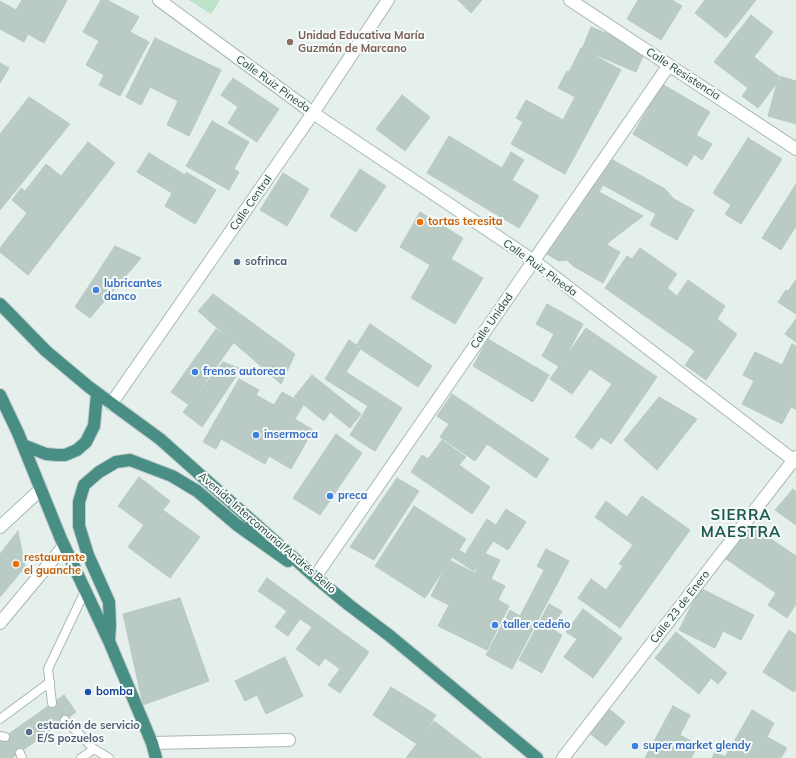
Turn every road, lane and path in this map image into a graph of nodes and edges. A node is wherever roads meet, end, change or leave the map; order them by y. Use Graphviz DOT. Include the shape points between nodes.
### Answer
graph roads {
  1 [pos="159,0"];
  2 [pos="388,0"];
  3 [pos="570,0"];
  4 [pos="669,65"];
  5 [pos="313,113"];
  6 [pos="796,149"];
  7 [pos="534,261"];
  8 [pos="0,304"];
  9 [pos="98,394"];
  10 [pos="0,395"];
  11 [pos="111,404"];
  12 [pos="23,445"];
  13 [pos="795,460"];
  14 [pos="41,489"];
  15 [pos="0,527"];
  16 [pos="64,546"];
  17 [pos="315,577"];
  18 [pos="85,591"];
  19 [pos="0,623"];
  20 [pos="109,641"];
  21 [pos="50,682"];
  22 [pos="52,703"];
  23 [pos="0,719"];
  24 [pos="65,720"];
  25 [pos="289,740"];
  26 [pos="152,743"];
  27 [pos="94,749"];
  28 [pos="81,758"];
  29 [pos="109,758"];
  30 [pos="156,758"];
  31 [pos="537,758"];
  32 [pos="563,758"];
  1 -- 5 [label="street, Calle Ruiz Pineda"];
  2 -- 5 [label="street, Calle Central"];
  3 -- 4 [label="street, Calle Resistencia"];
  4 -- 6 [label="street, Calle Resistencia"];
  4 -- 7 [label="street, Calle Unidad"];
  5 -- 7 [label="street, Calle Ruiz Pineda"];
  5 -- 11 [label="street, Calle Central"];
  7 -- 13 [label="street, Calle Ruiz Pineda"];
  7 -- 17 [label="street, Calle Unidad"];
  8 -- 9 [label="highway, Avenida Intercomunal Andrés Bello" via="46,351"];
  9 -- 11 [label="highway, Avenida Intercomunal Andrés Bello"];
  9 -- 12 [label="highway" via="94,426 86,442 77,450 57,456"];
  10 -- 12 [label="highway"];
  11 -- 17 [label="highway, Avenida Intercomunal Andrés Bello" via="160,439"];
  12 -- 14 [label="highway"];
  13 -- 32 [label="street, Calle 23 de Enero"];
  14 -- 15 [label="street"];
  14 -- 16 [label="highway"];
  16 -- 18 [label="highway"];
  16 -- 19 [label="street"];
  17 -- 20 [label="highway" via="281,557 237,525 197,491 172,476 130,460 116,462 84,485 79,502 79,526 109,602"];
  17 -- 31 [label="highway, Avenida Intercomunal Andrés Bello"];
  18 -- 20 [label="highway"];
  18 -- 21 [label="lane" via="48,669"];
  20 -- 26 [label="highway"];
  21 -- 22 [label="lane"];
  21 -- 23 [label="lane"];
  24 -- 27 [label="lane"];
  25 -- 26 [label="street"];
  26 -- 30 [label="highway"];
  27 -- 28 [label="lane"];
  27 -- 29 [label="lane"];
}
